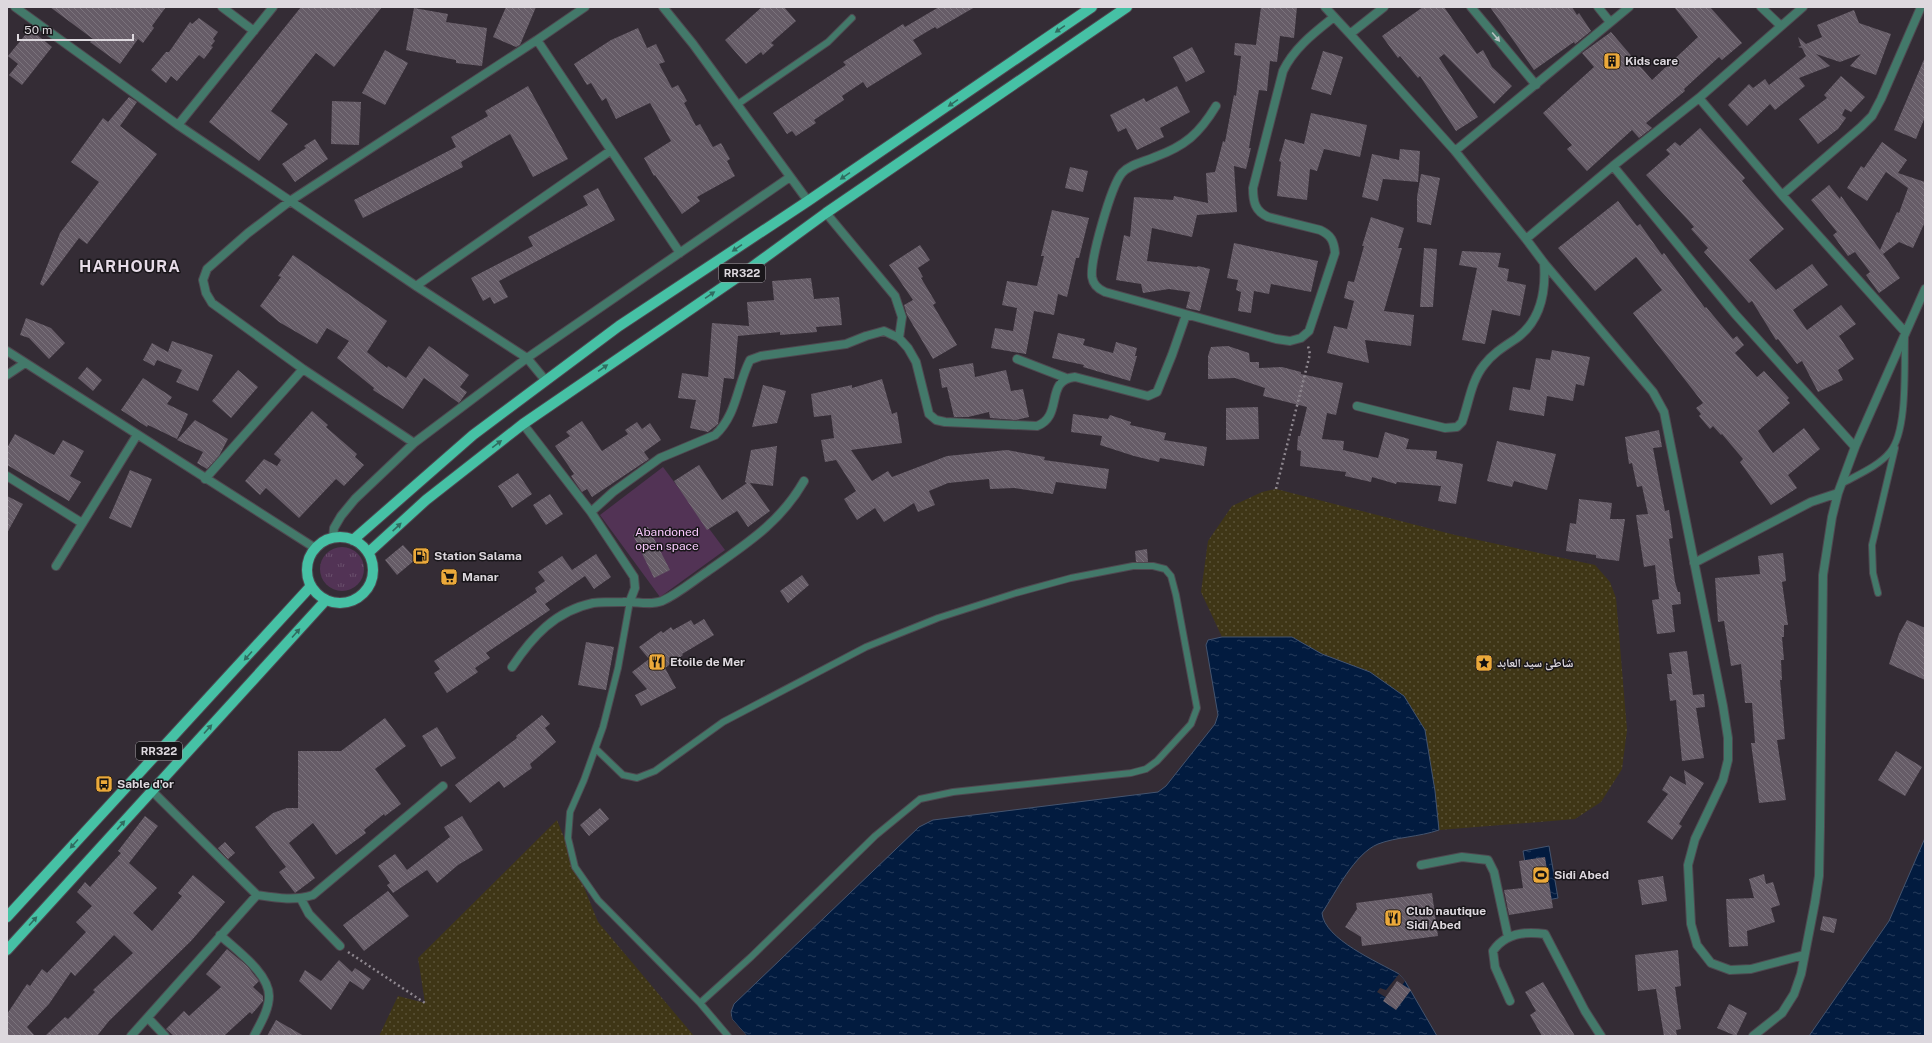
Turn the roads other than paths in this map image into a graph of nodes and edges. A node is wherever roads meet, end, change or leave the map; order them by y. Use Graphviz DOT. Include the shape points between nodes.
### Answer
graph roads {
  1 [pos="15,7"];
  2 [pos="222,7"];
  3 [pos="273,7"];
  4 [pos="585,7"];
  5 [pos="663,7"];
  6 [pos="1092,7"];
  7 [pos="1127,7"];
  8 [pos="1325,7"];
  9 [pos="1384,7"];
  10 [pos="1471,7"];
  11 [pos="1598,7"];
  12 [pos="1629,7"];
  13 [pos="1761,7"];
  14 [pos="1803,7"];
  15 [pos="1921,7"];
  16 [pos="852,18"];
  17 [pos="1334,18"];
  18 [pos="1610,22"];
  19 [pos="1781,26"];
  20 [pos="254,31"];
  21 [pos="1350,34"];
  22 [pos="537,40"];
  23 [pos="1536,85"];
  24 [pos="1699,98"];
  25 [pos="738,104"];
  26 [pos="1216,106"];
  27 [pos="178,125"];
  28 [pos="610,151"];
  29 [pos="1454,152"];
  30 [pos="1613,166"];
  31 [pos="790,177"];
  32 [pos="1782,195"];
  33 [pos="290,201"];
  34 [pos="808,201"];
  35 [pos="826,213"];
  36 [pos="1526,239"];
  37 [pos="680,253"];
  38 [pos="1544,263"];
  39 [pos="416,286"];
  40 [pos="1925,289"];
  41 [pos="1186,315"];
  42 [pos="1905,332"];
  43 [pos="900,338"];
  44 [pos="7,351"];
  45 [pos="527,358"];
  46 [pos="1017,359"];
  47 [pos="25,363"];
  48 [pos="303,369"];
  49 [pos="7,375"];
  50 [pos="1066,378"];
  51 [pos="546,381"];
  52 [pos="1357,406"];
  53 [pos="524,424"];
  54 [pos="137,435"];
  55 [pos="1896,442"];
  56 [pos="414,443"];
  57 [pos="1855,447"];
  58 [pos="7,476"];
  59 [pos="205,479"];
  60 [pos="804,482"];
  61 [pos="1841,484"];
  62 [pos="1838,493"];
  63 [pos="591,512"];
  64 [pos="82,524"];
  65 [pos="333,538"];
  66 [pos="353,540"];
  67 [pos="315,548"];
  68 [pos="368,554"];
  69 [pos="1694,563"];
  70 [pos="56,566"];
  71 [pos="311,586"];
  72 [pos="1878,593"];
  73 [pos="326,600"];
  74 [pos="630,601"];
  75 [pos="512,667"];
  76 [pos="596,749"];
  77 [pos="444,786"];
  78 [pos="152,791"];
  79 [pos="1421,865"];
  80 [pos="257,895"];
  81 [pos="301,899"];
  82 [pos="7,917"];
  83 [pos="220,935"];
  84 [pos="1508,937"];
  85 [pos="340,946"];
  86 [pos="7,950"];
  87 [pos="1804,955"];
  88 [pos="1510,1000"];
  89 [pos="700,1003"];
  90 [pos="148,1018"];
  91 [pos="131,1036"];
  92 [pos="165,1036"];
  93 [pos="254,1036"];
  94 [pos="728,1036"];
  95 [pos="1601,1036"];
  96 [pos="1753,1036"];
  1 -- 27 [label="street"];
  2 -- 20 [label="street"];
  3 -- 20 [label="street"];
  4 -- 22 [label="street"];
  5 -- 25 [label="street"];
  6 -- 34 [label="main road, RR322, one-way"];
  7 -- 35 [label="main road, RR322"];
  8 -- 17 [label="street"];
  9 -- 21 [label="street"];
  10 -- 23 [label="street, one-way"];
  11 -- 18 [label="street"];
  12 -- 18 [label="street"];
  13 -- 19 [label="street"];
  14 -- 19 [label="street"];
  15 -- 32 [label="street" via="1872,116"];
  16 -- 25 [label="lane" via="828,42"];
  17 -- 21 [label="street"];
  17 -- 41 [label="street" via="1310,36 1290,58 1283,71 1253,188 1253,199 1261,214 1320,230 1332,239 1335,253 1309,331 1301,338 1290,341"];
  18 -- 23 [label="street"];
  19 -- 24 [label="street"];
  20 -- 27 [label="street"];
  21 -- 29 [label="street"];
  22 -- 28 [label="street"];
  22 -- 33 [label="street"];
  23 -- 29 [label="street"];
  24 -- 30 [label="street"];
  24 -- 32 [label="street"];
  25 -- 31 [label="street"];
  26 -- 41 [label="street" via="1194,136 1173,150 1129,167 1118,179 1113,189 1092,269 1093,281 1100,290"];
  27 -- 33 [label="street"];
  28 -- 37 [label="street"];
  28 -- 39 [label="street"];
  29 -- 36 [label="street"];
  30 -- 36 [label="street"];
  30 -- 57 [label="street" via="1735,314"];
  31 -- 34 [label="street"];
  31 -- 37 [label="street"];
  32 -- 42 [label="street"];
  33 -- 39 [label="street"];
  33 -- 48 [label="street" via="217,258 207,269 203,280 212,303"];
  34 -- 51 [label="main road, RR322, one-way" via="620,326"];
  35 -- 43 [label="street" via="895,296 902,317"];
  53 -- 35 [label="main road, RR322, one-way"];
  36 -- 38 [label="street"];
  37 -- 45 [label="street"];
  38 -- 52 [label="street" via="1545,284 1541,304 1532,322 1518,337 1493,354 1483,366 1475,379 1462,422 1458,427 1445,428"];
  38 -- 69 [label="street" via="1653,392 1664,412"];
  39 -- 45 [label="street"];
  40 -- 42 [label="street"];
  41 -- 50 [label="street" via="1156,392 1148,396"];
  42 -- 55 [label="lane" via="1902,422"];
  42 -- 57 [label="street"];
  43 -- 50 [label="street" via="916,362 929,414 936,420 1037,426 1045,423 1050,417 1057,388"];
  43 -- 63 [label="street" via="884,331 846,344 761,356 750,360 731,413 722,429 715,435 660,458 613,492"];
  44 -- 47 [label="street"];
  45 -- 51 [label="street"];
  45 -- 56 [label="street"];
  46 -- 50 [label="street"];
  47 -- 49 [label="street"];
  47 -- 54 [label="street"];
  48 -- 56 [label="street"];
  48 -- 59 [label="street"];
  51 -- 66 [label="main road, RR322" via="474,435"];
  53 -- 63 [label="street"];
  68 -- 53 [label="main road, RR322, one-way" via="426,500"];
  54 -- 59 [label="street"];
  54 -- 64 [label="street"];
  55 -- 61 [label="lane" via="1883,459"];
  55 -- 72 [label="lane" via="1872,545 1873,573"];
  56 -- 65 [label="street" via="355,499 334,528"];
  57 -- 61 [label="street"];
  58 -- 64 [label="street"];
  59 -- 67 [label="street"];
  60 -- 74 [label="street" via="777,519 676,593 660,601 641,604"];
  61 -- 62 [label="street"];
  62 -- 69 [label="street" via="1811,502"];
  62 -- 87 [label="street" via="1823,575 1819,876"];
  63 -- 74 [label="street" via="634,577 635,588"];
  64 -- 70 [label="street"];
  65 -- 66 [label="main road"];
  65 -- 67 [label="main road"];
  66 -- 68 [label="main road"];
  67 -- 71 [label="main road" via="307,567"];
  68 -- 73 [label="main road" via="373,573 364,592 347,602 336,603"];
  69 -- 87 [label="street" via="1723,706 1728,738 1728,760 1723,780 1695,839 1688,865 1691,924 1697,945 1711,962 1730,970 1751,970"];
  71 -- 73 [label="main road"];
  71 -- 82 [label="main road, RR322, one-way"];
  78 -- 73 [label="main road, RR322, one-way"];
  74 -- 75 [label="street" via="593,603 566,612 546,625 525,646"];
  74 -- 76 [label="lane" via="618,668"];
  76 -- 89 [label="lane" via="570,812 568,838 575,866 598,900"];
  76 -- 89 [label="lane" via="623,775 637,778 655,771 723,722 866,647 938,618 1070,578 1133,566 1165,569 1171,576 1197,708 1191,724 1157,761 1146,769 1132,773 953,792 920,799 875,836"];
  77 -- 81 [label="street" via="313,894"];
  78 -- 80 [label="street"];
  86 -- 78 [label="main road, RR322, one-way"];
  79 -- 84 [label="street" via="1462,857 1488,860 1494,872"];
  80 -- 81 [label="street"];
  80 -- 83 [label="street"];
  81 -- 85 [label="street" via="309,914"];
  83 -- 90 [label="street"];
  83 -- 93 [label="street" via="267,983 269,996"];
  84 -- 88 [label="street" via="1497,944 1492,958"];
  84 -- 95 [label="street" via="1520,933 1545,934"];
  87 -- 96 [label="street" via="1794,994 1782,1012"];
  89 -- 94 [label="lane"];
  90 -- 91 [label="street"];
  90 -- 92 [label="street"];
}
